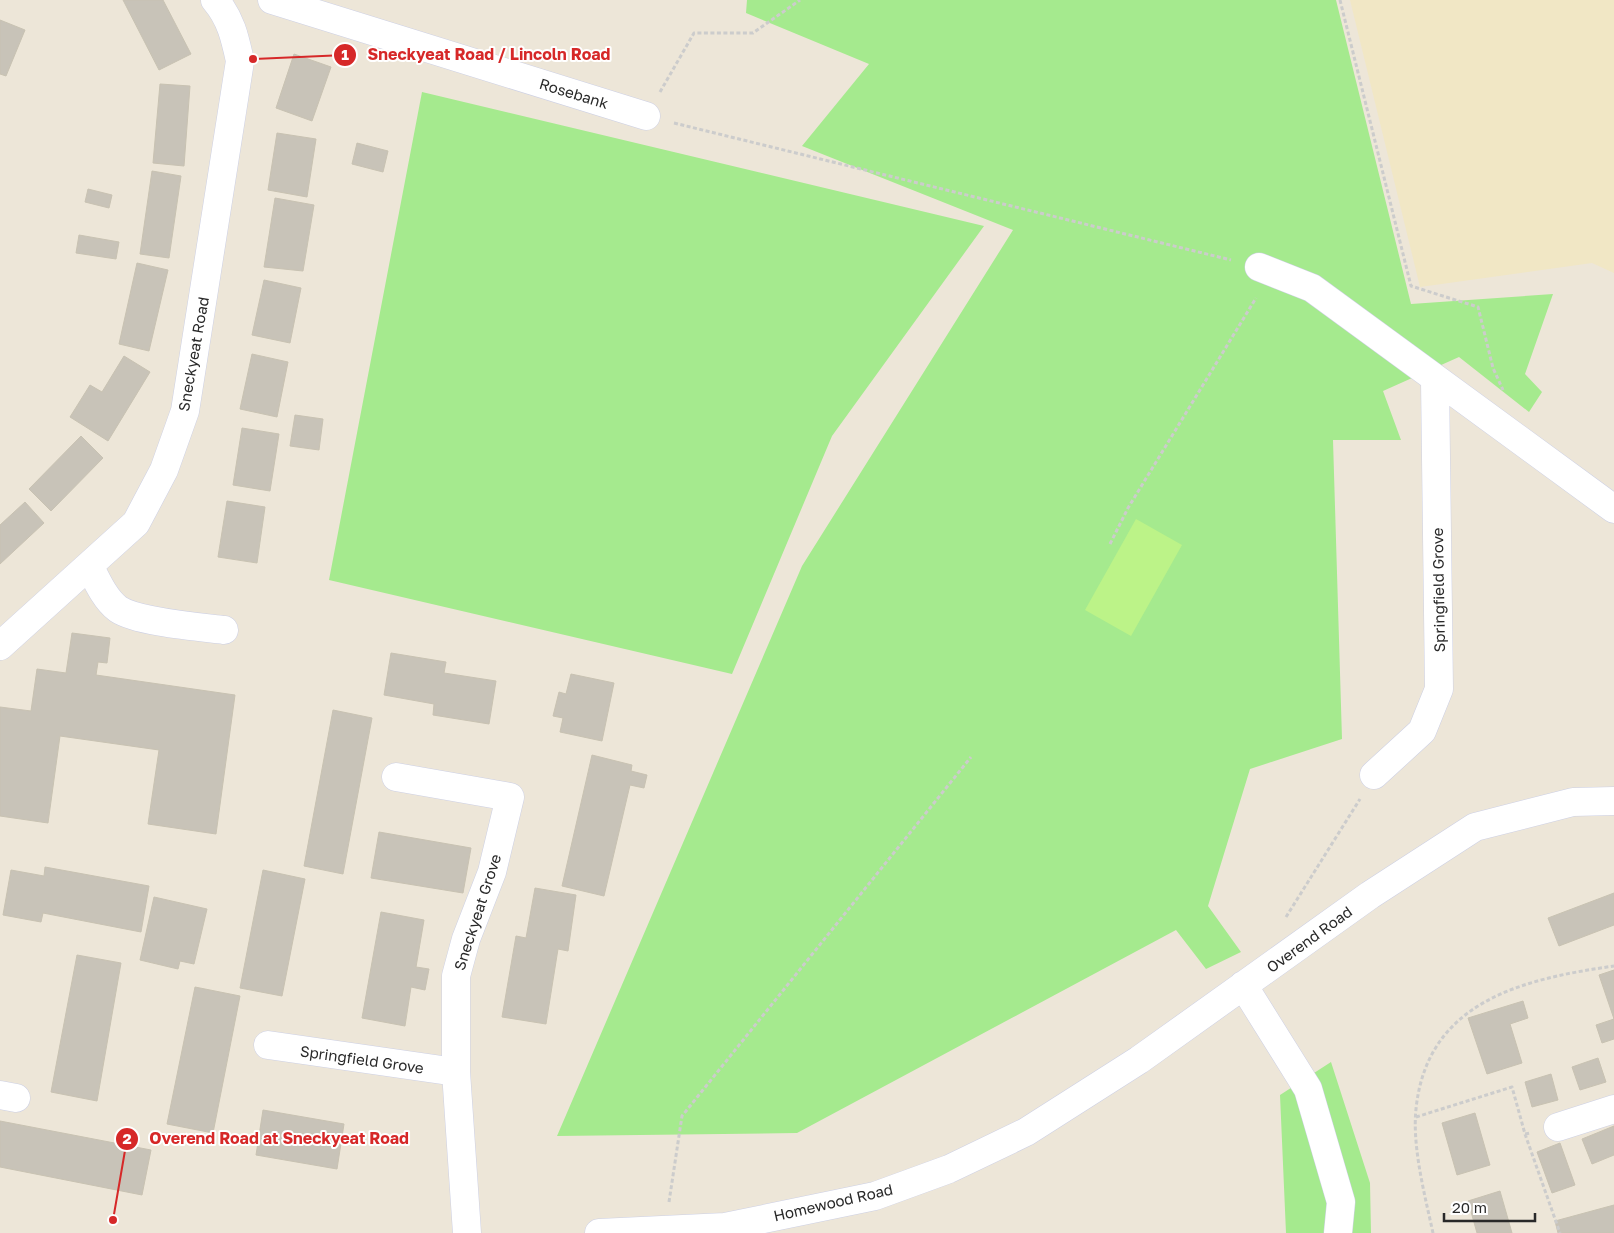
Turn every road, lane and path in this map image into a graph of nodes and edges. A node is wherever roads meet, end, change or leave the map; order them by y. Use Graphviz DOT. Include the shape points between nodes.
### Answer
graph roads {
  1 [pos="216,0"];
  2 [pos="272,0"];
  3 [pos="800,0"];
  4 [pos="1340,0"];
  5 [pos="646,116"];
  6 [pos="1265,269"];
  7 [pos="1435,380"];
  8 [pos="1504,394"];
  9 [pos="1614,509"];
  10 [pos="1110,544"];
  11 [pos="90,567"];
  12 [pos="224,630"];
  13 [pos="0,646"];
  14 [pos="972,757"];
  15 [pos="1374,775"];
  16 [pos="396,776"];
  17 [pos="1614,801"];
  18 [pos="1285,918"];
  19 [pos="1614,966"];
  20 [pos="1243,985"];
  21 [pos="268,1045"];
  22 [pos="456,1072"];
  23 [pos="1614,1109"];
  24 [pos="1416,1117"];
  25 [pos="1558,1127"];
  26 [pos="1026,1132"];
  27 [pos="1525,1134"];
  28 [pos="665,1230"];
  29 [pos="467,1233"];
  30 [pos="600,1233"];
  31 [pos="1338,1233"];
  32 [pos="1433,1233"];
  33 [pos="1560,1233"];
  1 -- 11 [label="street, Sneckyeat Road" via="227,14 240,61 185,411 164,470 136,523"];
  2 -- 5 [label="street, Rosebank"];
  3 -- 5 [label="path" via="753,33 694,33"];
  4 -- 8 [label="path" via="1411,286 1478,307"];
  5 -- 6 [label="path"];
  6 -- 7 [label="street" via="1312,288"];
  6 -- 10 [label="path"];
  7 -- 9 [label="street"];
  7 -- 15 [label="street, Springfield Grove" via="1439,689 1422,732"];
  11 -- 12 [label="street" via="102,590 118,609 148,619"];
  11 -- 13 [label="street, Sneckyeat Road"];
  14 -- 28 [label="path" via="682,1116"];
  15 -- 18 [label="path"];
  16 -- 22 [label="street, Sneckyeat Grove" via="510,798 492,872 466,939 456,976"];
  17 -- 20 [label="street, Overend Road" via="1574,802 1475,827 1370,895"];
  19 -- 24 [label="path" via="1564,973 1521,985 1467,1011 1440,1039 1424,1068"];
  20 -- 26 [label="street, Overend Road" via="1140,1060"];
  20 -- 31 [label="street" via="1308,1089 1341,1202"];
  21 -- 22 [label="street, Springfield Grove"];
  22 -- 29 [label="street, Sneckyeat Grove"];
  23 -- 25 [label="street"];
  24 -- 27 [label="path" via="1512,1087"];
  24 -- 32 [label="path" via="1419,1169"];
  25 -- 27 [label="path"];
  26 -- 28 [label="street, Homewood Road" via="949,1169 875,1196 725,1227"];
  27 -- 33 [label="path"];
  28 -- 30 [label="street, Homewood Road"];
}
